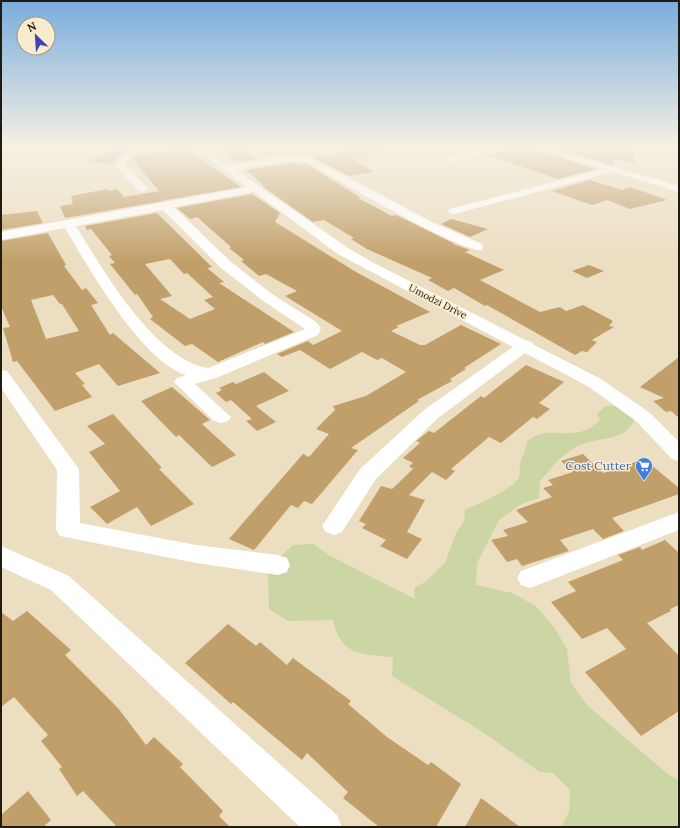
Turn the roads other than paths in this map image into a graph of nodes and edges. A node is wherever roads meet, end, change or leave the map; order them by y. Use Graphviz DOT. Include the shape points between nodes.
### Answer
graph roads {
  1 [pos="140,186"];
  2 [pos="253,186"];
  3 [pos="356,186"];
  4 [pos="553,186"];
  5 [pos="668,186"];
  6 [pos="256,188"];
  7 [pos="143,189"];
  8 [pos="679,189"];
  9 [pos="165,205"];
  10 [pos="454,211"];
  11 [pos="68,223"];
  12 [pos="1,236"];
  13 [pos="478,247"];
  14 [pos="526,345"];
  15 [pos="1,375"];
  16 [pos="203,375"];
  17 [pos="222,417"];
  18 [pos="679,454"];
  19 [pos="679,521"];
  20 [pos="334,526"];
  21 [pos="1,556"];
  22 [pos="278,565"];
  23 [pos="530,578"];
  24 [pos="325,827"];
  1 -- 7 [label="street"];
  2 -- 6 [label="street, Umodzi Drive"];
  3 -- 13 [label="street" via="428,225"];
  4 -- 10 [label="street"];
  5 -- 8 [label="street"];
  6 -- 9 [label="street"];
  6 -- 14 [label="street, Umodzi Drive" via="322,237 361,261"];
  9 -- 11 [label="street"];
  9 -- 16 [label="street" via="226,265 267,297 314,328 312,332"];
  11 -- 12 [label="street"];
  11 -- 16 [label="street" via="101,277 137,326 168,357"];
  14 -- 18 [label="street, Umodzi Drive" via="595,382 643,417"];
  14 -- 20 [label="street" via="431,414 373,468"];
  15 -- 22 [label="street" via="68,469 68,530 196,554"];
  16 -- 17 [label="street" via="183,382"];
  19 -- 23 [label="street"];
  21 -- 24 [label="street" via="60,583"];
}
